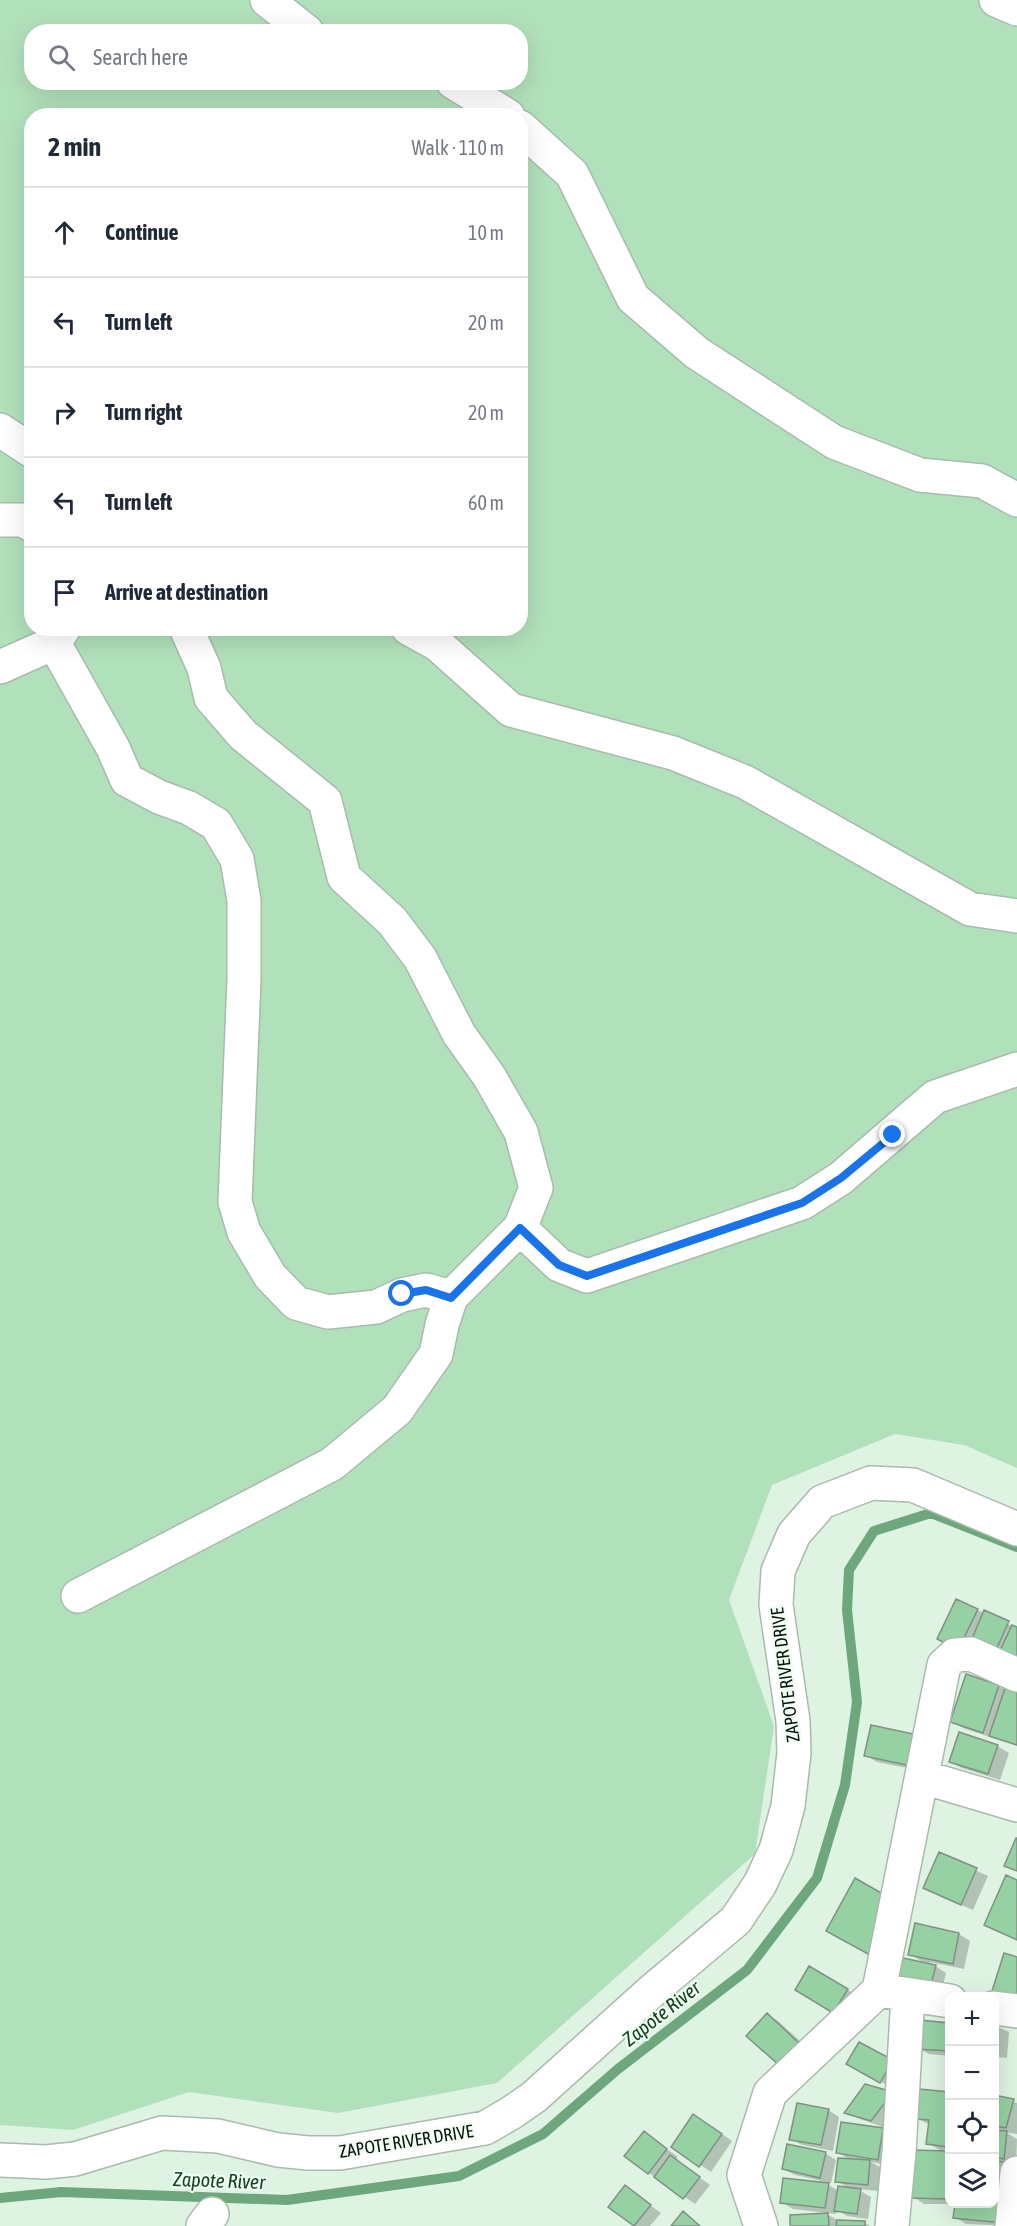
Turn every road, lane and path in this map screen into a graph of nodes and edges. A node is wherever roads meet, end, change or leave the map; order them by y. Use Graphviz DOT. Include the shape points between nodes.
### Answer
graph roads {
  1 [pos="267,0"];
  2 [pos="996,0"];
  3 [pos="1017,9"];
  4 [pos="297,24"];
  5 [pos="466,90"];
  6 [pos="495,108"];
  7 [pos="528,134"];
  8 [pos="0,430"];
  9 [pos="24,446"];
  10 [pos="1017,500"];
  11 [pos="0,520"];
  12 [pos="24,521"];
  13 [pos="59,636"];
  14 [pos="190,636"];
  15 [pos="422,636"];
  16 [pos="0,667"];
  17 [pos="1017,916"];
  18 [pos="1017,1069"];
  19 [pos="520,1228"];
  20 [pos="451,1298"];
  21 [pos="1017,1529"];
  22 [pos="78,1596"];
  23 [pos="1017,1675"];
  24 [pos="923,1777"];
  25 [pos="1017,1805"];
  26 [pos="893,1993"];
  27 [pos="945,2000"];
  28 [pos="999,2009"];
  29 [pos="1017,2011"];
  30 [pos="0,2160"];
  31 [pos="1017,2173"];
  32 [pos="761,2226"];
  33 [pos="892,2226"];
  34 [pos="1012,2226"];
  1 -- 4 [label="street"];
  2 -- 3 [label="street"];
  5 -- 6 [label="street"];
  7 -- 10 [label="street" via="572,174 633,298 697,353 834,442 920,474 982,481"];
  8 -- 9 [label="street"];
  11 -- 12 [label="street"];
  13 -- 16 [label="street"];
  13 -- 20 [label="street" via="127,780 216,824 237,858 244,901 244,957 235,1202 244,1232 270,1276 296,1303 328,1312 376,1306 402,1294 426,1290"];
  14 -- 19 [label="street" via="204,668 211,698 243,735 325,801 344,876 392,921 420,958 459,1034 516,1123 536,1188"];
  15 -- 17 [label="street" via="437,644 512,710 673,753 745,782 970,909"];
  18 -- 19 [label="street" via="935,1097 841,1178 802,1203 587,1276 559,1265"];
  19 -- 20 [label="street"];
  20 -- 22 [label="street" via="436,1354 397,1410 332,1464"];
  21 -- 30 [label="street, ZAPOTE RIVER DRIVE" via="913,1485 871,1484 822,1503 794,1534 778,1571 776,1605 794,1753 788,1806 764,1876 736,1920 511,2113 486,2128 340,2153 278,2150 218,2136 162,2133 75,2159"];
  23 -- 24 [label="street" via="971,1654 955,1655 944,1665"];
  24 -- 25 [label="street"];
  24 -- 26 [label="street"];
  26 -- 27 [label="street"];
  26 -- 32 [label="street" via="770,2093 744,2175"];
  26 -- 33 [label="street" via="899,2152"];
  28 -- 29 [label="street"];
  31 -- 34 [label="street"];
}
